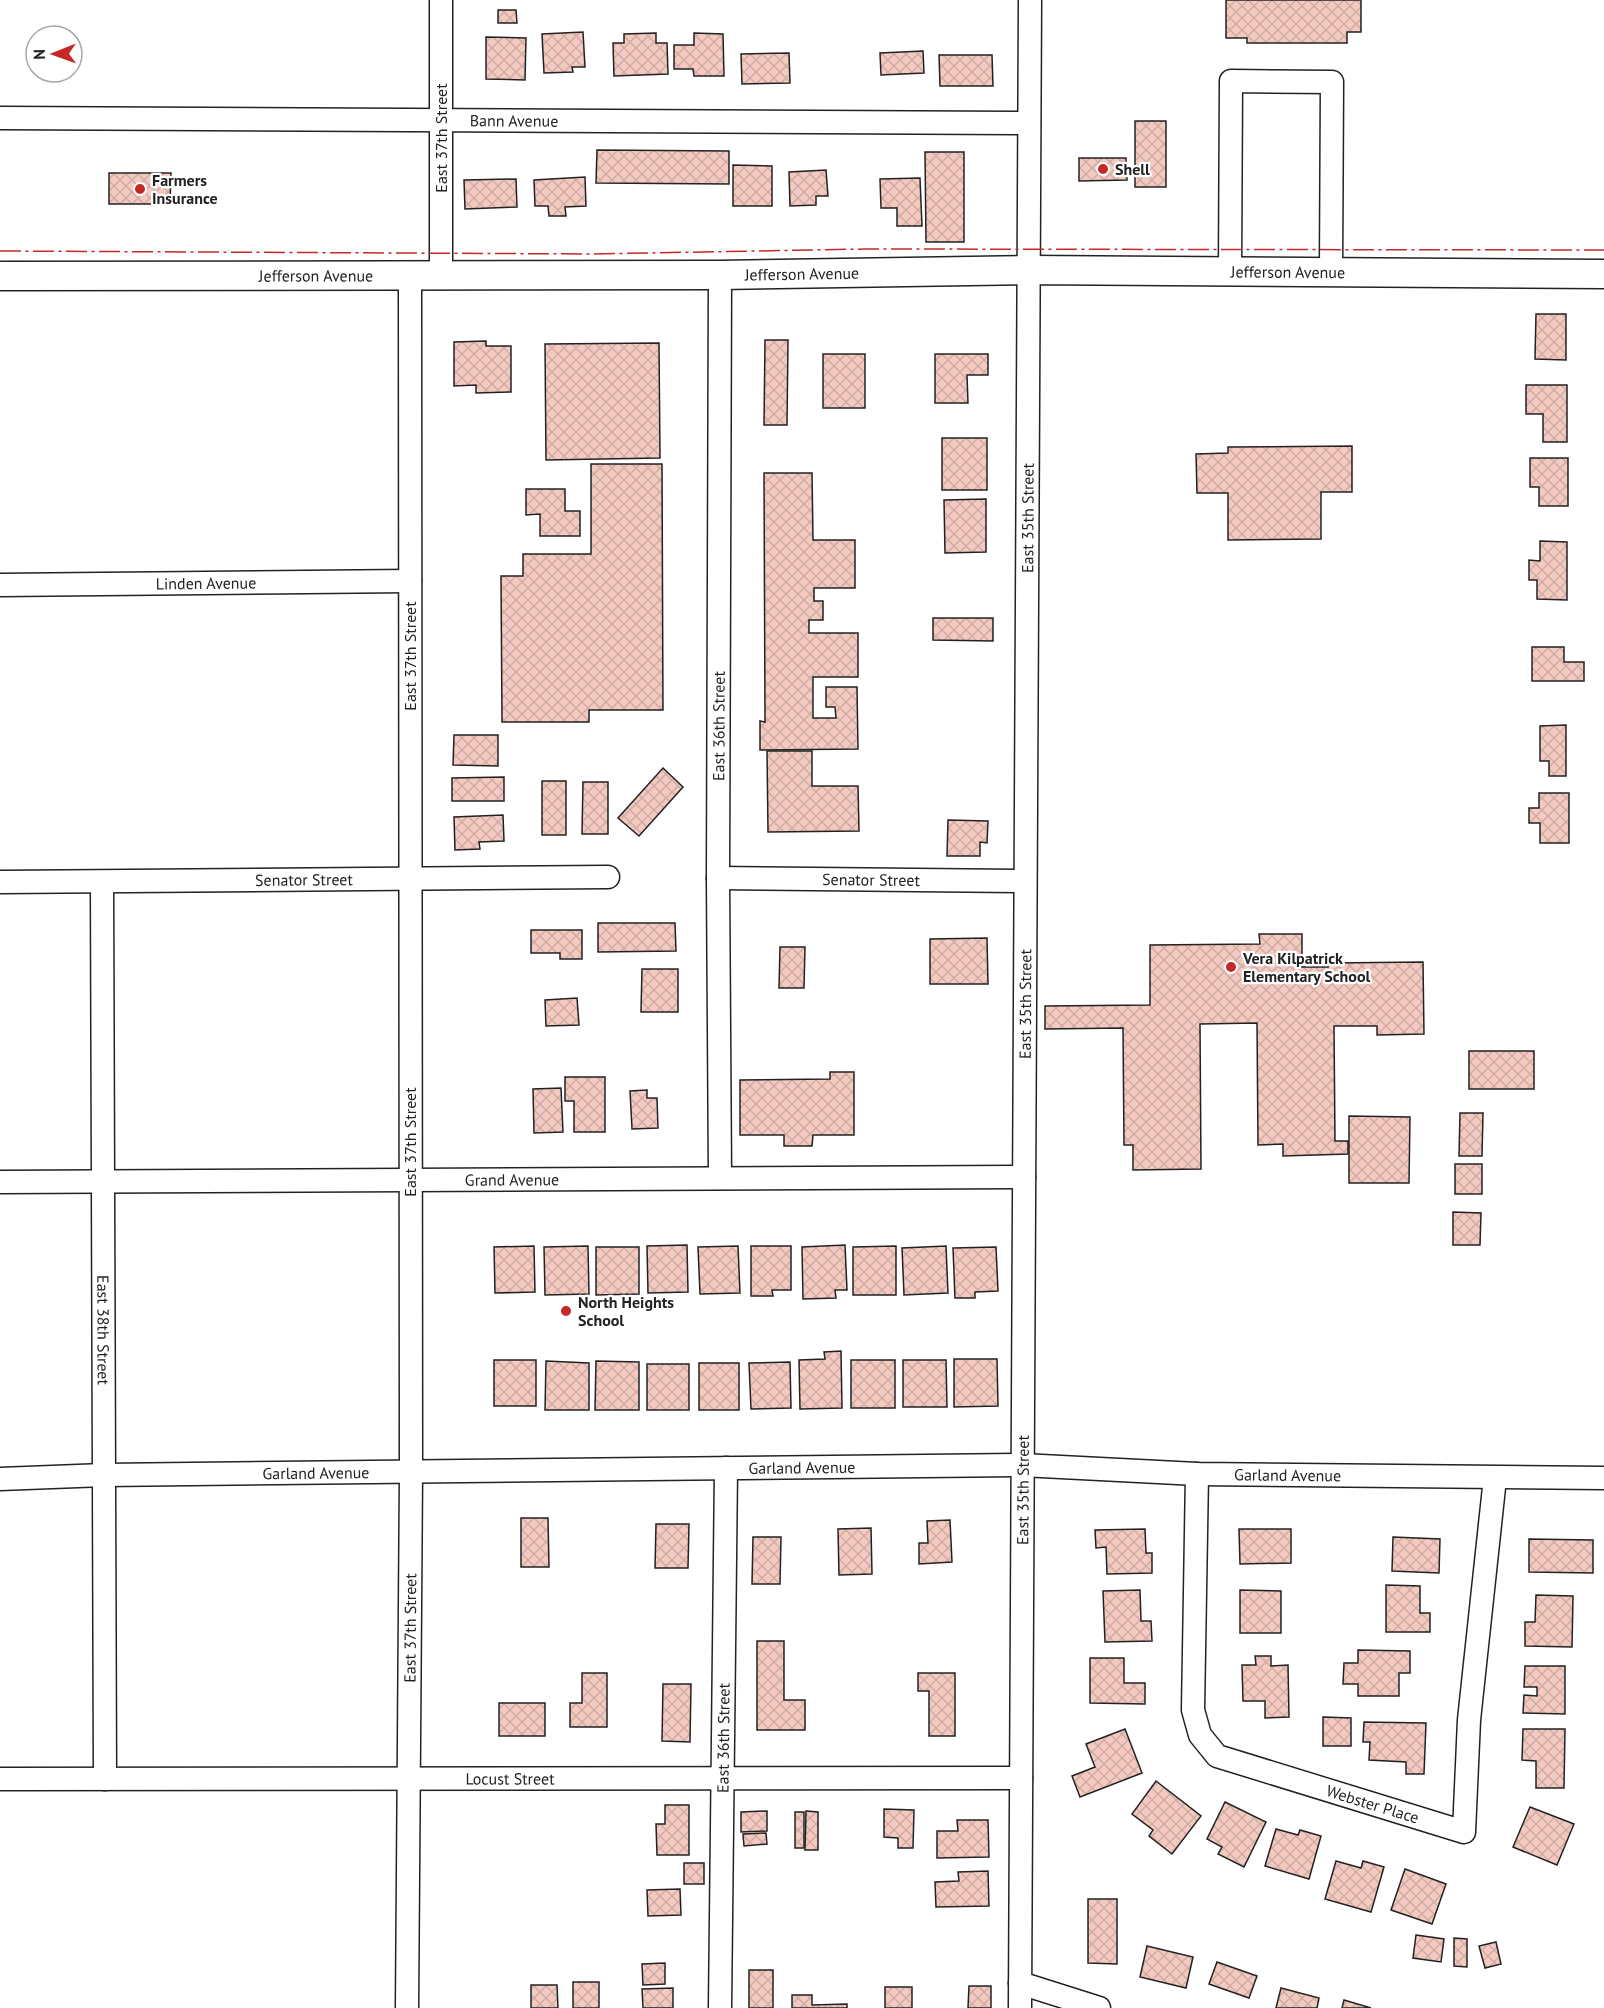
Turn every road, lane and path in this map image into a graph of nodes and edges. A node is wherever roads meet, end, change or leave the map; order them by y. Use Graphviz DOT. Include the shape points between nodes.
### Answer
graph roads {
  1 [pos="441,0"];
  2 [pos="1030,0"];
  3 [pos="0,118"];
  4 [pos="441,120"];
  5 [pos="1029,123"];
  6 [pos="1028,270"];
  7 [pos="1230,271"];
  8 [pos="1331,272"];
  9 [pos="1604,274"];
  10 [pos="720,275"];
  11 [pos="0,276"];
  12 [pos="410,276"];
  13 [pos="441,276"];
  14 [pos="410,581"];
  15 [pos="0,585"];
  16 [pos="608,877"];
  17 [pos="410,878"];
  18 [pos="718,878"];
  19 [pos="1025,881"];
  20 [pos="0,882"];
  21 [pos="102,882"];
  22 [pos="1024,1177"];
  23 [pos="720,1178"];
  24 [pos="410,1179"];
  25 [pos="103,1181"];
  26 [pos="0,1182"];
  27 [pos="1022,1465"];
  28 [pos="726,1468"];
  29 [pos="411,1473"];
  30 [pos="1197,1474"];
  31 [pos="104,1475"];
  32 [pos="1495,1478"];
  33 [pos="1604,1478"];
  34 [pos="0,1479"];
  35 [pos="1021,1778"];
  36 [pos="0,1779"];
  37 [pos="105,1779"];
  38 [pos="407,1779"];
  39 [pos="722,1779"];
  40 [pos="1020,1983"];
  41 [pos="406,2008"];
  42 [pos="720,2008"];
  43 [pos="1020,2008"];
  44 [pos="1099,2008"];
  1 -- 4 [label="street, East 37th Street"];
  2 -- 5 [label="street, East 35th Street"];
  3 -- 4 [label="street, Bann Avenue"];
  4 -- 5 [label="street, Bann Avenue"];
  4 -- 13 [label="street, East 37th Street"];
  5 -- 6 [label="street, East 35th Street"];
  6 -- 7 [label="main road, Jefferson Avenue"];
  6 -- 10 [label="main road, Jefferson Avenue"];
  6 -- 19 [label="street, East 35th Street"];
  7 -- 8 [label="main road, Jefferson Avenue"];
  7 -- 8 [label="street" via="1231,81 1332,82"];
  8 -- 9 [label="main road, Jefferson Avenue"];
  10 -- 13 [label="main road, Jefferson Avenue"];
  10 -- 18 [label="street, East 36th Street"];
  11 -- 12 [label="main road, Jefferson Avenue"];
  12 -- 13 [label="main road, Jefferson Avenue"];
  12 -- 14 [label="street, East 37th Street"];
  14 -- 15 [label="street, Linden Avenue"];
  14 -- 17 [label="street, East 37th Street"];
  16 -- 17 [label="street, Senator Street"];
  17 -- 21 [label="street, Senator Street"];
  17 -- 24 [label="street, East 37th Street"];
  18 -- 19 [label="street, Senator Street"];
  18 -- 23 [label="street, East 36th Street"];
  19 -- 22 [label="street, East 35th Street"];
  20 -- 21 [label="street, Senator Street"];
  21 -- 25 [label="street, East 38th Street"];
  22 -- 23 [label="street, Grand Avenue"];
  22 -- 27 [label="street, East 35th Street"];
  23 -- 24 [label="street, Grand Avenue"];
  24 -- 25 [label="street, Grand Avenue"];
  24 -- 29 [label="street, East 37th Street"];
  25 -- 26 [label="street, Grand Avenue"];
  25 -- 31 [label="street, East 38th Street"];
  27 -- 28 [label="street, Garland Avenue"];
  27 -- 30 [label="street, Garland Avenue"];
  27 -- 35 [label="street, East 35th Street"];
  28 -- 29 [label="street, Garland Avenue"];
  28 -- 39 [label="street, East 36th Street"];
  29 -- 31 [label="street, Garland Avenue"];
  29 -- 38 [label="street, East 37th Street"];
  30 -- 32 [label="street, Garland Avenue"];
  30 -- 32 [label="street, Webster Place" via="1193,1710 1200,1736 1217,1756 1464,1832 1469,1720"];
  31 -- 34 [label="street, Garland Avenue"];
  31 -- 37 [label="street, East 38th Street"];
  32 -- 33 [label="street, Garland Avenue"];
  35 -- 39 [label="street, Locust Street"];
  35 -- 40 [label="street, East 35th Street"];
  36 -- 37 [label="street, Locust Street"];
  37 -- 38 [label="street, Locust Street"];
  38 -- 39 [label="street, Locust Street"];
  38 -- 41 [label="street, East 37th Street"];
  39 -- 42 [label="street, East 36th Street"];
  40 -- 43 [label="street, East 35th Street"];
  40 -- 44 [label="street"];
}
